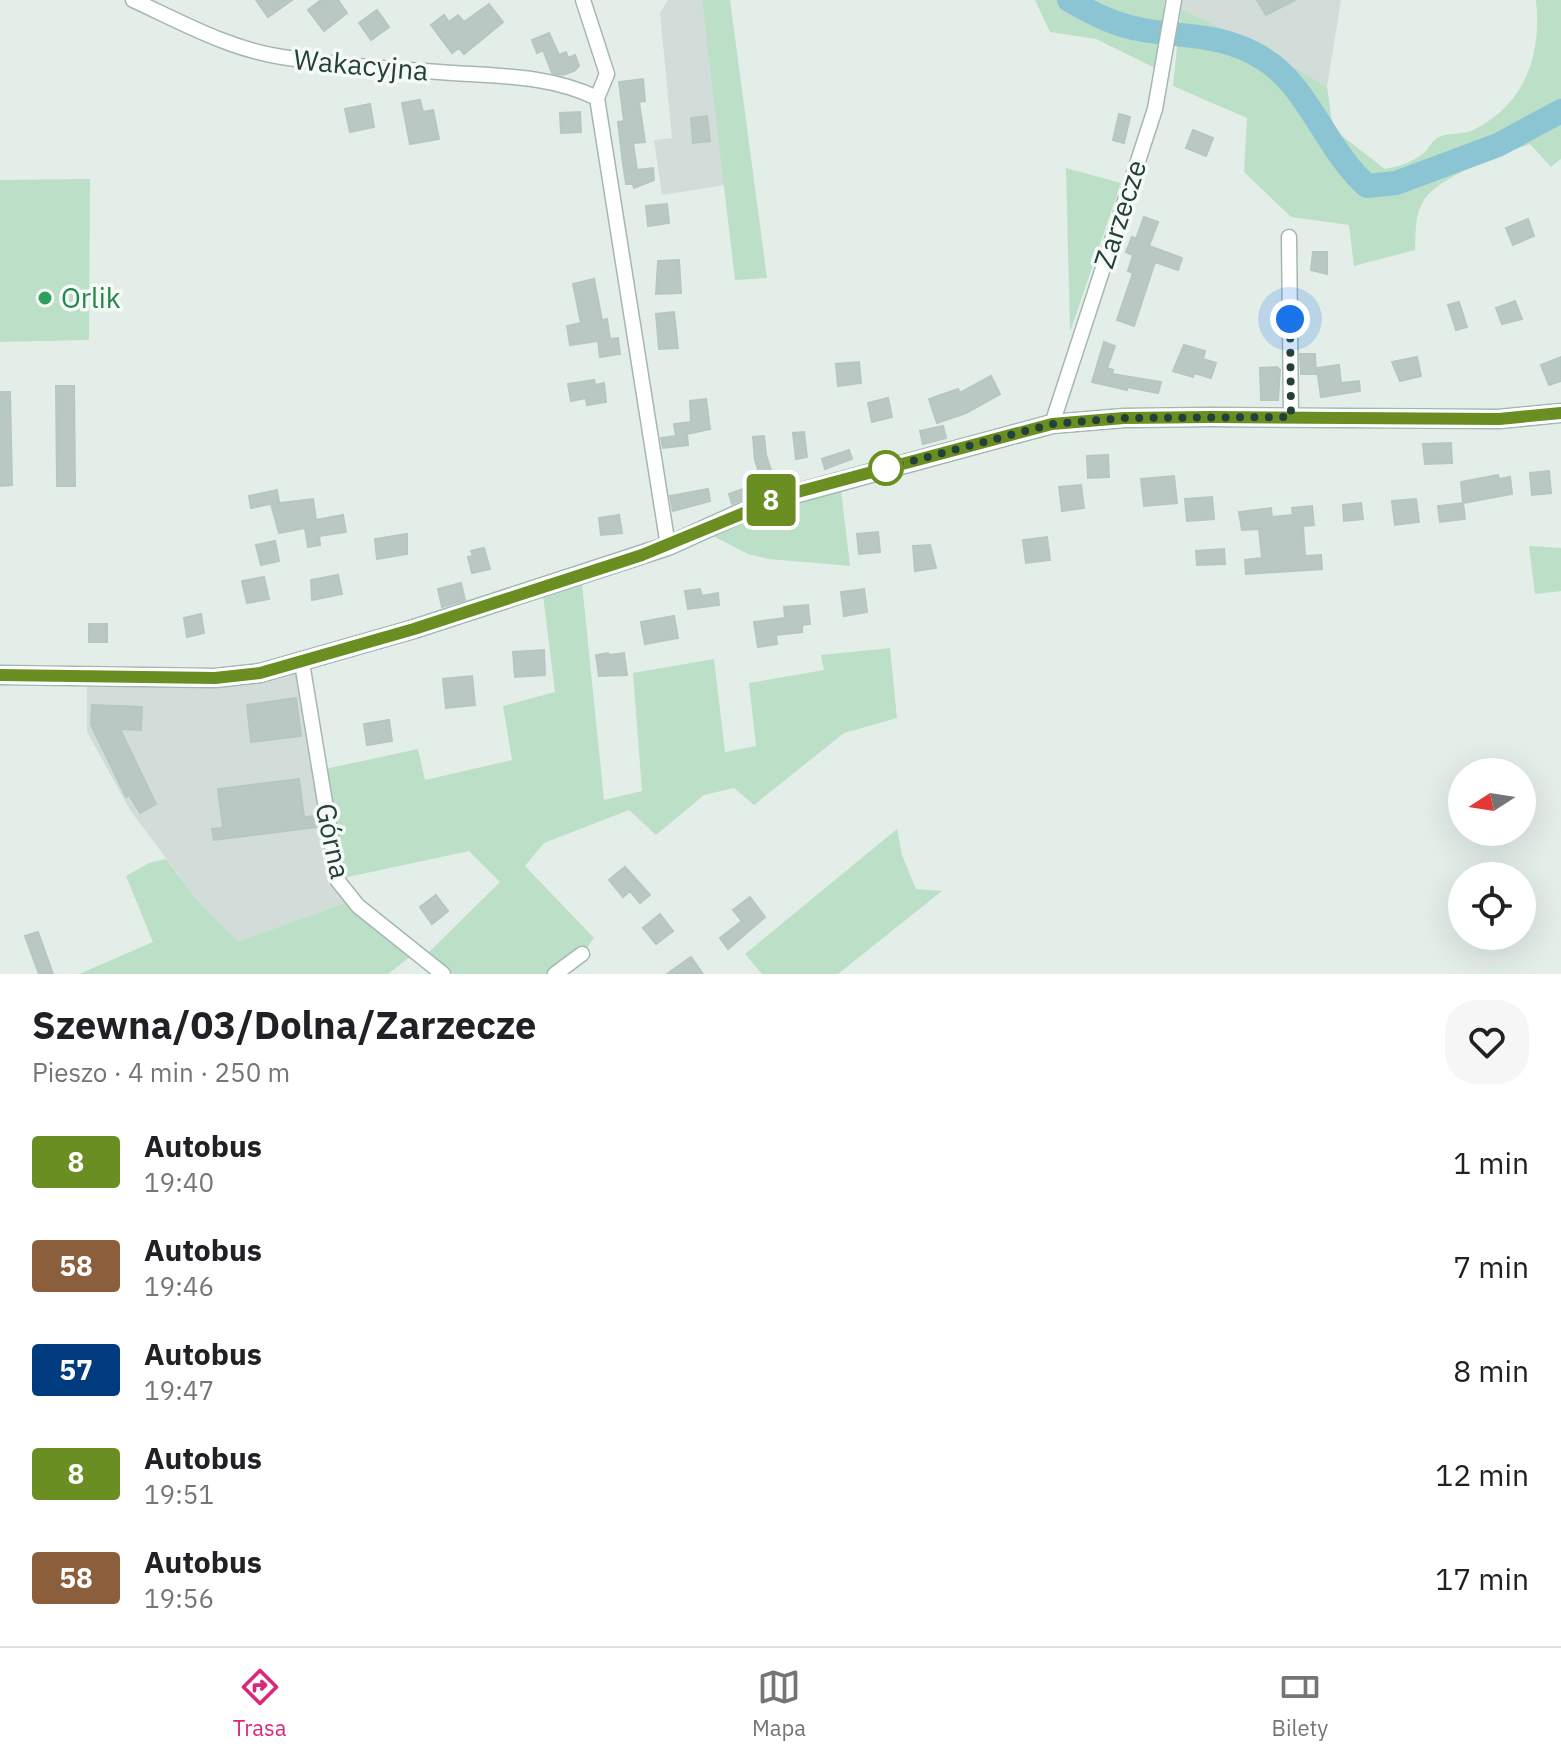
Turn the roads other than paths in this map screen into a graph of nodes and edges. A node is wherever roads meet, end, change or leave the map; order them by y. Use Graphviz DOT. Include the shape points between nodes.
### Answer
graph roads {
  1 [pos="133,0"];
  2 [pos="583,0"];
  3 [pos="1174,4"];
  4 [pos="597,98"];
  5 [pos="1289,237"];
  6 [pos="1561,413"];
  7 [pos="1291,417"];
  8 [pos="1052,424"];
  9 [pos="668,546"];
  10 [pos="302,663"];
  11 [pos="0,675"];
  12 [pos="582,954"];
  13 [pos="443,974"];
  14 [pos="555,974"];
  1 -- 4 [label="street, Wakacyjna" via="263,54 544,80"];
  2 -- 4 [label="street" via="607,74"];
  3 -- 8 [label="street, Zarzecze" via="1155,109"];
  4 -- 9 [label="street"];
  5 -- 7 [label="street"];
  6 -- 7 [label="street" via="1499,419"];
  7 -- 8 [label="street"];
  8 -- 9 [label="street" via="790,494"];
  9 -- 10 [label="street"];
  10 -- 11 [label="street" via="233,678"];
  10 -- 13 [label="street, Górna" via="338,881 358,906"];
  12 -- 14 [label="street"];
}
